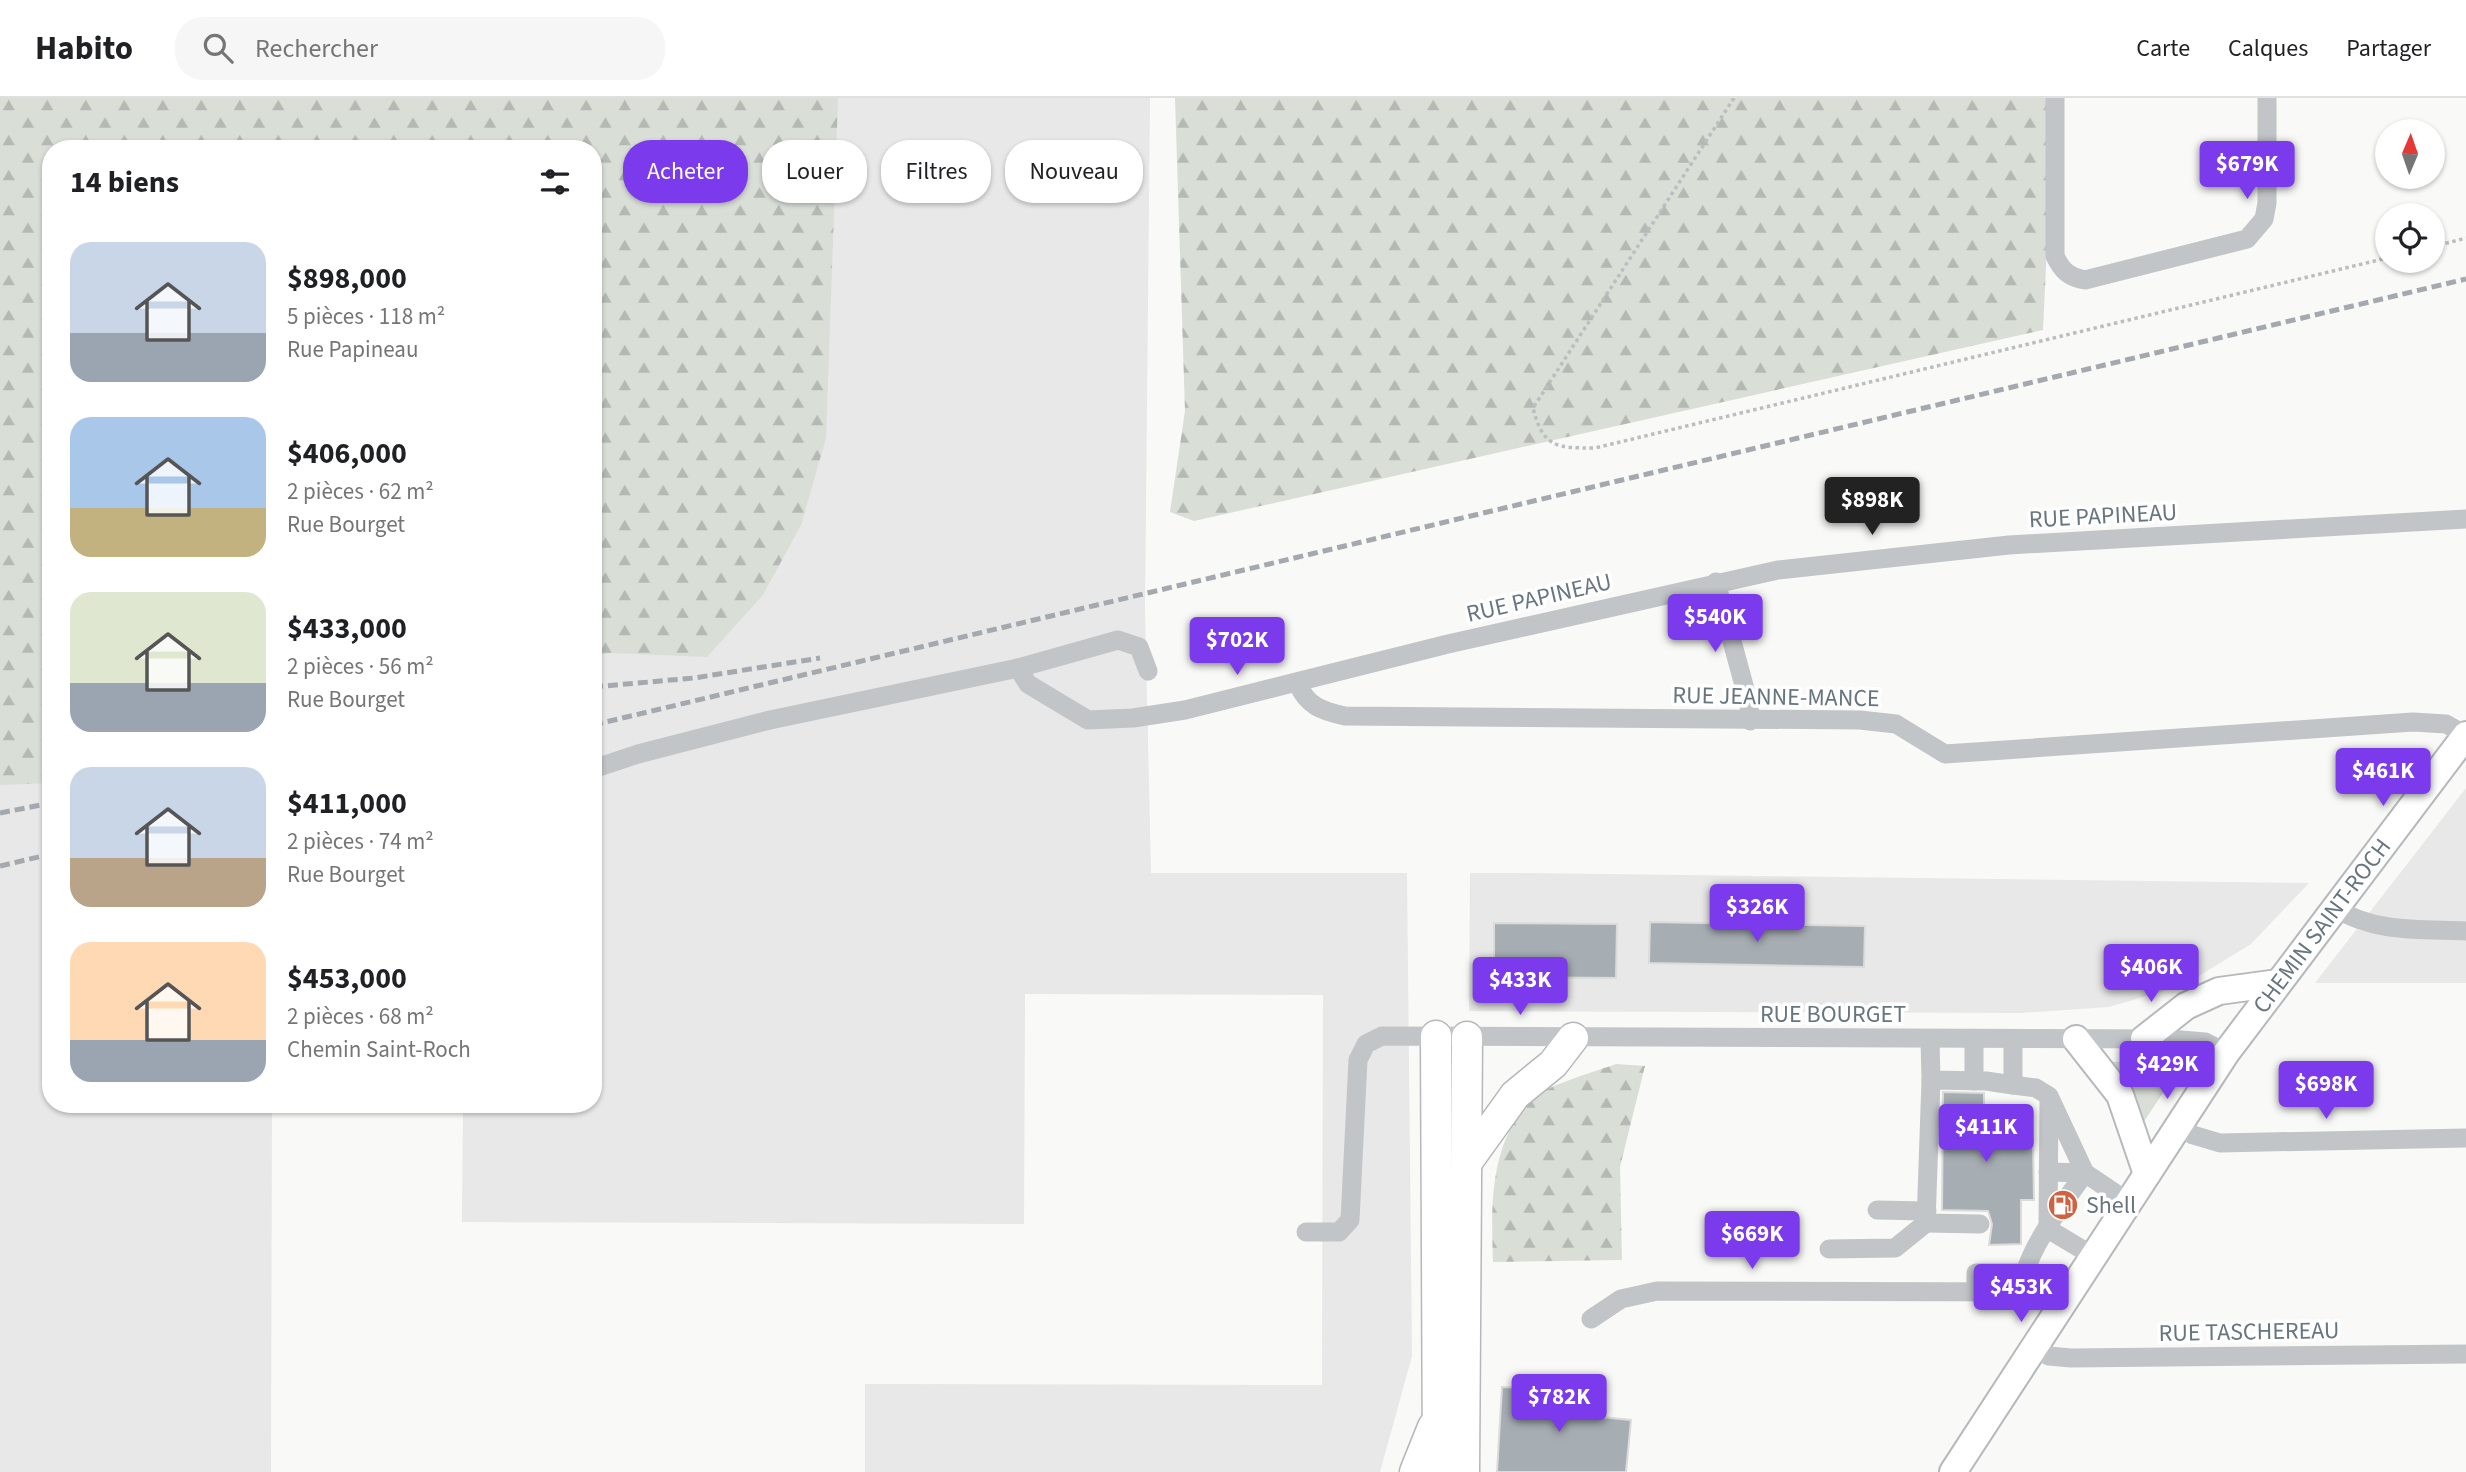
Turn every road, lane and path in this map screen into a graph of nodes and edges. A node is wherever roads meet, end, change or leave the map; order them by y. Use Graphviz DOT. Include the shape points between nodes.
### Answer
graph roads {
  1 [pos="1734,98"];
  2 [pos="2055,98"];
  3 [pos="2267,98"];
  4 [pos="2466,239"];
  5 [pos="2445,244"];
  6 [pos="2375,261"];
  7 [pos="2466,519"];
  8 [pos="1716,582"];
  9 [pos="1018,668"];
  10 [pos="1148,671"];
  11 [pos="1298,684"];
  12 [pos="1750,721"];
  13 [pos="2466,735"];
  14 [pos="602,766"];
  15 [pos="2335,908"];
  16 [pos="2466,931"];
  17 [pos="2278,983"];
  18 [pos="1436,1036"];
  19 [pos="1467,1037"];
  20 [pos="1573,1038"];
  21 [pos="1930,1039"];
  22 [pos="1974,1039"];
  23 [pos="2012,1039"];
  24 [pos="2076,1039"];
  25 [pos="2144,1039"];
  26 [pos="2226,1054"];
  27 [pos="1931,1080"];
  28 [pos="1974,1081"];
  29 [pos="2013,1085"];
  30 [pos="2049,1096"];
  31 [pos="2179,1126"];
  32 [pos="2466,1138"];
  33 [pos="1467,1162"];
  34 [pos="2048,1172"];
  35 [pos="2085,1173"];
  36 [pos="2147,1174"];
  37 [pos="2129,1202"];
  38 [pos="1877,1210"];
  39 [pos="1927,1217"];
  40 [pos="1980,1224"];
  41 [pos="2048,1228"];
  42 [pos="1306,1233"];
  43 [pos="1829,1250"];
  44 [pos="2093,1256"];
  45 [pos="2023,1282"];
  46 [pos="2062,1305"];
  47 [pos="1591,1319"];
  48 [pos="2034,1347"];
  49 [pos="2466,1354"];
  50 [pos="1437,1416"];
  51 [pos="1415,1472"];
  52 [pos="1438,1472"];
  53 [pos="1464,1472"];
  54 [pos="1953,1472"];
  1 -- 6 [label="path" via="1533,408 1539,431 1559,448 1595,448"];
  2 -- 3 [label="street" via="2054,244 2061,269 2072,278 2085,280 2232,245 2258,230 2267,203"];
  4 -- 5 [label="path"];
  7 -- 8 [label="street, RUE PAPINEAU" via="2009,545 1847,561"];
  8 -- 11 [label="street, RUE PAPINEAU"];
  8 -- 12 [label="street"];
  9 -- 10 [label="street" via="1118,640 1139,647"];
  9 -- 11 [label="street, RUE PAPINEAU" via="1028,684 1088,720 1185,710"];
  9 -- 14 [label="street" via="769,720"];
  11 -- 12 [label="street, RUE JEANNE-MANCE" via="1316,708 1345,716"];
  12 -- 13 [label="street, RUE JEANNE-MANCE" via="1881,721 1905,729 1945,754 2420,722 2446,724"];
  13 -- 15 [label="main road, CHEMIN SAINT-ROCH"];
  15 -- 16 [label="street" via="2377,927"];
  15 -- 17 [label="main road, CHEMIN SAINT-ROCH"];
  17 -- 25 [label="main road" via="2219,991 2186,1006"];
  17 -- 26 [label="main road, CHEMIN SAINT-ROCH"];
  18 -- 19 [label="street, RUE BOURGET"];
  18 -- 42 [label="street, RUE BOURGET" via="1382,1037 1363,1049 1357,1069 1350,1220 1339,1232"];
  18 -- 50 [label="highway"];
  19 -- 20 [label="street, RUE BOURGET"];
  19 -- 33 [label="highway"];
  20 -- 21 [label="street, RUE BOURGET"];
  20 -- 33 [label="highway" via="1553,1064 1515,1095"];
  21 -- 22 [label="street, RUE BOURGET"];
  21 -- 27 [label="street"];
  22 -- 23 [label="street, RUE BOURGET"];
  22 -- 28 [label="street"];
  23 -- 24 [label="street, RUE BOURGET"];
  23 -- 29 [label="street"];
  24 -- 25 [label="street, RUE BOURGET"];
  24 -- 36 [label="main road" via="2120,1095"];
  25 -- 26 [label="street, RUE BOURGET" via="2198,1040"];
  26 -- 31 [label="main road, CHEMIN SAINT-ROCH"];
  27 -- 28 [label="street"];
  27 -- 39 [label="street"];
  28 -- 29 [label="street"];
  29 -- 30 [label="street" via="2036,1088"];
  30 -- 34 [label="street"];
  30 -- 35 [label="street"];
  31 -- 32 [label="street" via="2220,1143"];
  31 -- 36 [label="main road, CHEMIN SAINT-ROCH"];
  33 -- 53 [label="highway"];
  34 -- 35 [label="street"];
  34 -- 41 [label="street"];
  35 -- 37 [label="street"];
  35 -- 41 [label="street"];
  36 -- 37 [label="main road, CHEMIN SAINT-ROCH"];
  37 -- 44 [label="main road, CHEMIN SAINT-ROCH"];
  38 -- 39 [label="street"];
  39 -- 40 [label="street"];
  39 -- 43 [label="street" via="1895,1248"];
  41 -- 44 [label="street"];
  41 -- 45 [label="street"];
  44 -- 46 [label="main road, CHEMIN SAINT-ROCH"];
  45 -- 46 [label="street"];
  45 -- 47 [label="street" via="1976,1291 1657,1291 1621,1299"];
  46 -- 48 [label="main road, CHEMIN SAINT-ROCH"];
  48 -- 49 [label="street, RUE TASCHEREAU" via="2049,1356 2071,1358"];
  48 -- 54 [label="main road, CHEMIN SAINT-ROCH"];
  50 -- 51 [label="highway"];
  50 -- 52 [label="highway"];
}
